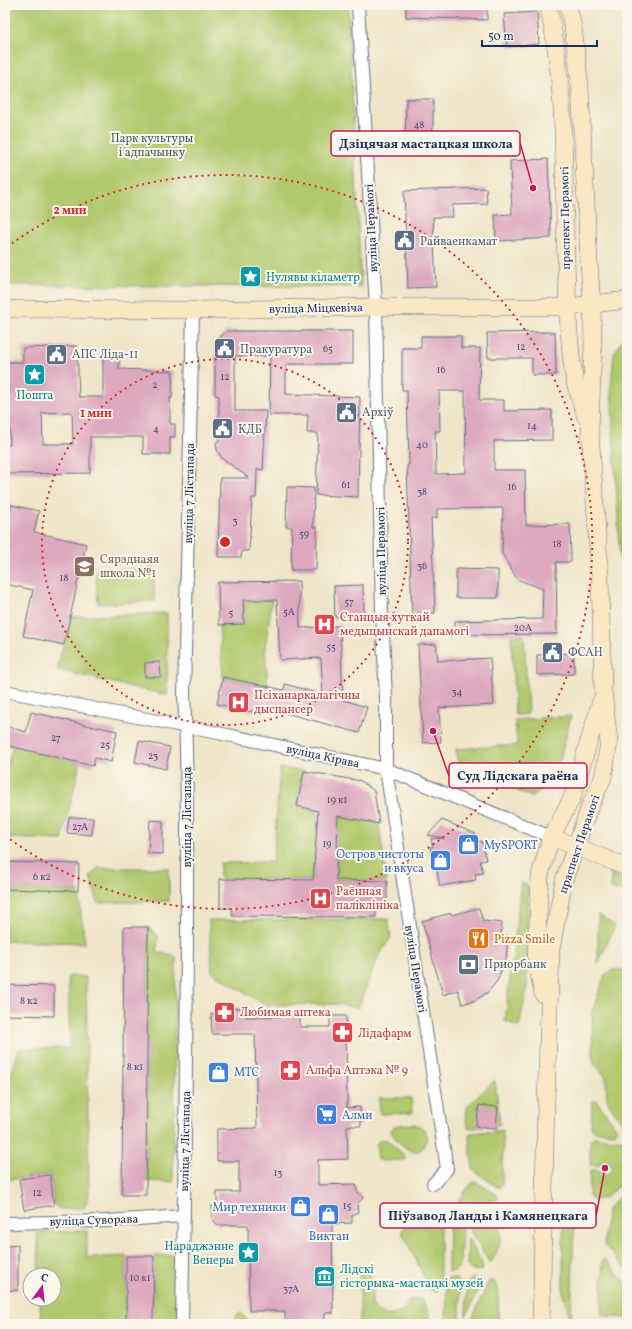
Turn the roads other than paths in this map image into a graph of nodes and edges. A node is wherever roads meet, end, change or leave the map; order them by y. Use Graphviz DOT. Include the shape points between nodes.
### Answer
graph roads {
  1 [pos="358,5"];
  2 [pos="548,5"];
  3 [pos="568,5"];
  4 [pos="627,300"];
  5 [pos="592,305"];
  6 [pos="376,307"];
  7 [pos="568,307"];
  8 [pos="5,309"];
  9 [pos="193,310"];
  10 [pos="590,430"];
  11 [pos="5,691"];
  12 [pos="603,691"];
  13 [pos="186,726"];
  14 [pos="386,769"];
  15 [pos="551,837"];
  16 [pos="576,847"];
  17 [pos="627,866"];
  18 [pos="549,1023"];
  19 [pos="433,1184"];
  20 [pos="184,1216"];
  21 [pos="5,1223"];
  22 [pos="182,1324"];
  23 [pos="541,1324"];
  1 -- 6 [label="street, вуліца Перамогі"];
  2 -- 7 [label="main road, праспект Перамогі" via="562,112"];
  3 -- 5 [label="main road, праспект Перамогі" via="580,86"];
  4 -- 5 [label="main road, вуліца Міцкевіча"];
  5 -- 7 [label="main road, вуліца Міцкевіча"];
  5 -- 10 [label="main road, праспект Перамогі"];
  6 -- 7 [label="main road, вуліца Міцкевіча"];
  6 -- 9 [label="main road, вуліца Міцкевіча"];
  6 -- 14 [label="street, вуліца Перамогі"];
  7 -- 10 [label="main road, праспект Перамогі" via="575,382"];
  8 -- 9 [label="main road, вуліца Міцкевіча"];
  9 -- 13 [label="street, вуліца 7 Лістапада" via="184,695"];
  10 -- 12 [label="main road, праспект Перамогі" via="600,576"];
  11 -- 13 [label="street, вуліца Кірава"];
  12 -- 15 [label="main road, праспект Перамогі" via="599,712 572,798"];
  12 -- 16 [label="main road, праспект Перамогі" via="609,742 603,778"];
  13 -- 14 [label="street, вуліца Кірава"];
  13 -- 20 [label="street, вуліца 7 Лістапада" via="187,980"];
  14 -- 15 [label="street, вуліца Кірава"];
  14 -- 19 [label="street, вуліца Перамогі" via="447,1169"];
  15 -- 16 [label="main road, вуліца Кірава"];
  15 -- 18 [label="main road, праспект Перамогі" via="540,875 536,960"];
  16 -- 17 [label="main road, вуліца Кірава"];
  16 -- 18 [label="main road, праспект Перамогі" via="564,880 552,942"];
  18 -- 23 [label="main road, праспект Перамогі"];
  20 -- 21 [label="street, вуліца Суворава"];
  20 -- 22 [label="street, вуліца 7 Лістапада"];
}
